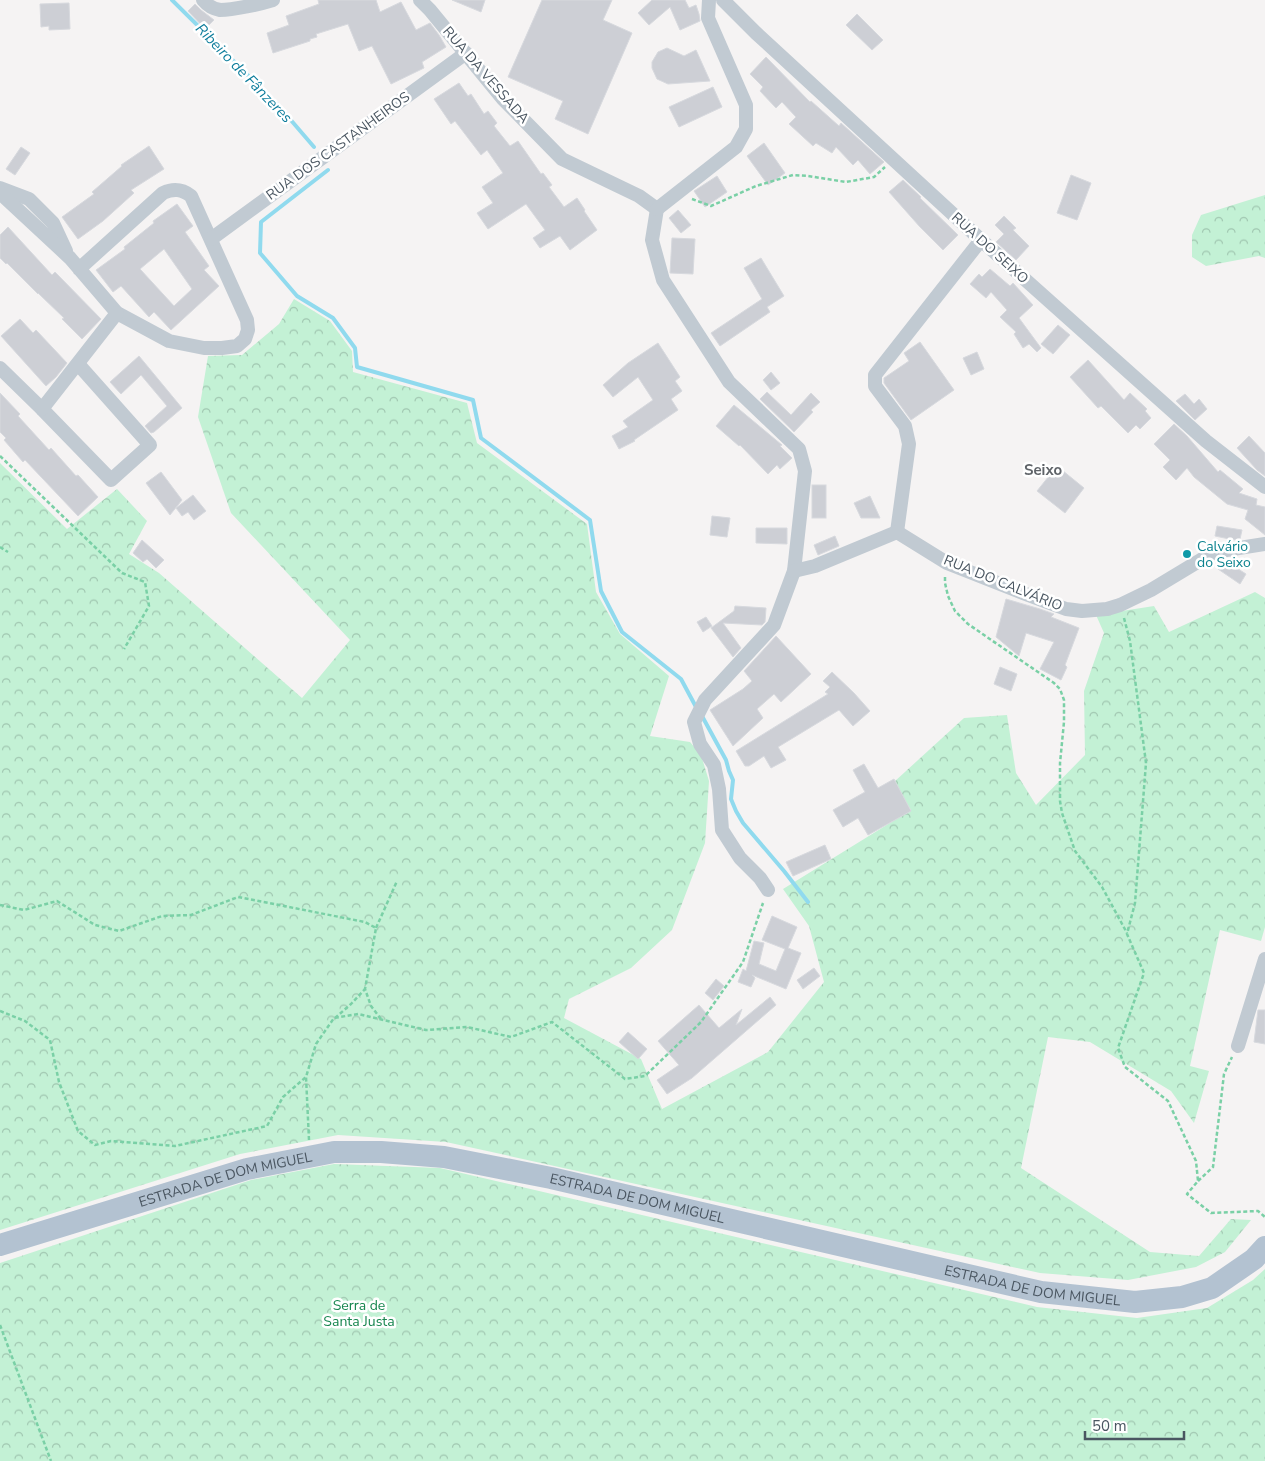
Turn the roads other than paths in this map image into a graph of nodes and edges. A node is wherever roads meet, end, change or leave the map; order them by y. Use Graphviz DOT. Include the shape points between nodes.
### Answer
graph roads {
  1 [pos="203,0"];
  2 [pos="273,0"];
  3 [pos="420,0"];
  4 [pos="709,0"];
  5 [pos="723,0"];
  6 [pos="466,53"];
  7 [pos="0,188"];
  8 [pos="0,193"];
  9 [pos="657,209"];
  10 [pos="211,239"];
  11 [pos="981,240"];
  12 [pos="70,258"];
  13 [pos="80,269"];
  14 [pos="117,313"];
  15 [pos="78,364"];
  16 [pos="0,368"];
  17 [pos="42,409"];
  18 [pos="1265,487"];
  19 [pos="897,532"];
  20 [pos="1265,544"];
  21 [pos="794,571"];
  22 [pos="768,890"];
  23 [pos="1265,959"];
  24 [pos="1238,1046"];
  25 [pos="0,1245"];
  26 [pos="1265,1247"];
  1 -- 2 [label="street" via="219,10"];
  3 -- 6 [label="street, RUA DA VESSADA"];
  4 -- 9 [label="street" via="708,18 746,105 746,129 736,147"];
  5 -- 11 [label="street, RUA DO SEIXO"];
  6 -- 9 [label="street, RUA DA VESSADA" via="502,99 562,159 639,196"];
  6 -- 10 [label="street, RUA DOS CASTANHEIROS"];
  7 -- 12 [label="street" via="29,199 53,223"];
  8 -- 12 [label="street"];
  9 -- 21 [label="street" via="652,240 663,280 730,382 800,449 805,471"];
  10 -- 13 [label="street" via="191,196 184,191 171,190 163,193"];
  10 -- 14 [label="street" via="247,320 245,339 237,346 204,348 168,341"];
  11 -- 18 [label="street, RUA DO SEIXO" via="1206,441"];
  11 -- 19 [label="street" via="875,375 875,386 905,426 909,444"];
  12 -- 13 [label="street"];
  13 -- 14 [label="street"];
  14 -- 15 [label="street"];
  15 -- 17 [label="street"];
  15 -- 17 [label="street" via="150,445 110,480"];
  16 -- 17 [label="street"];
  19 -- 20 [label="street, RUA DO CALVÁRIO" via="947,563 1066,609 1082,611 1120,605 1214,552"];
  19 -- 21 [label="street" via="815,566"];
  21 -- 22 [label="street" via="774,625 706,700 694,722 700,744 714,765 722,830 740,858"];
  23 -- 24 [label="street"];
  25 -- 26 [label="main road, ESTRADA DE DOM MIGUEL" via="247,1169 334,1152 381,1152 444,1157 560,1180 1040,1292 1135,1302 1182,1297 1212,1288 1254,1259"];
}
